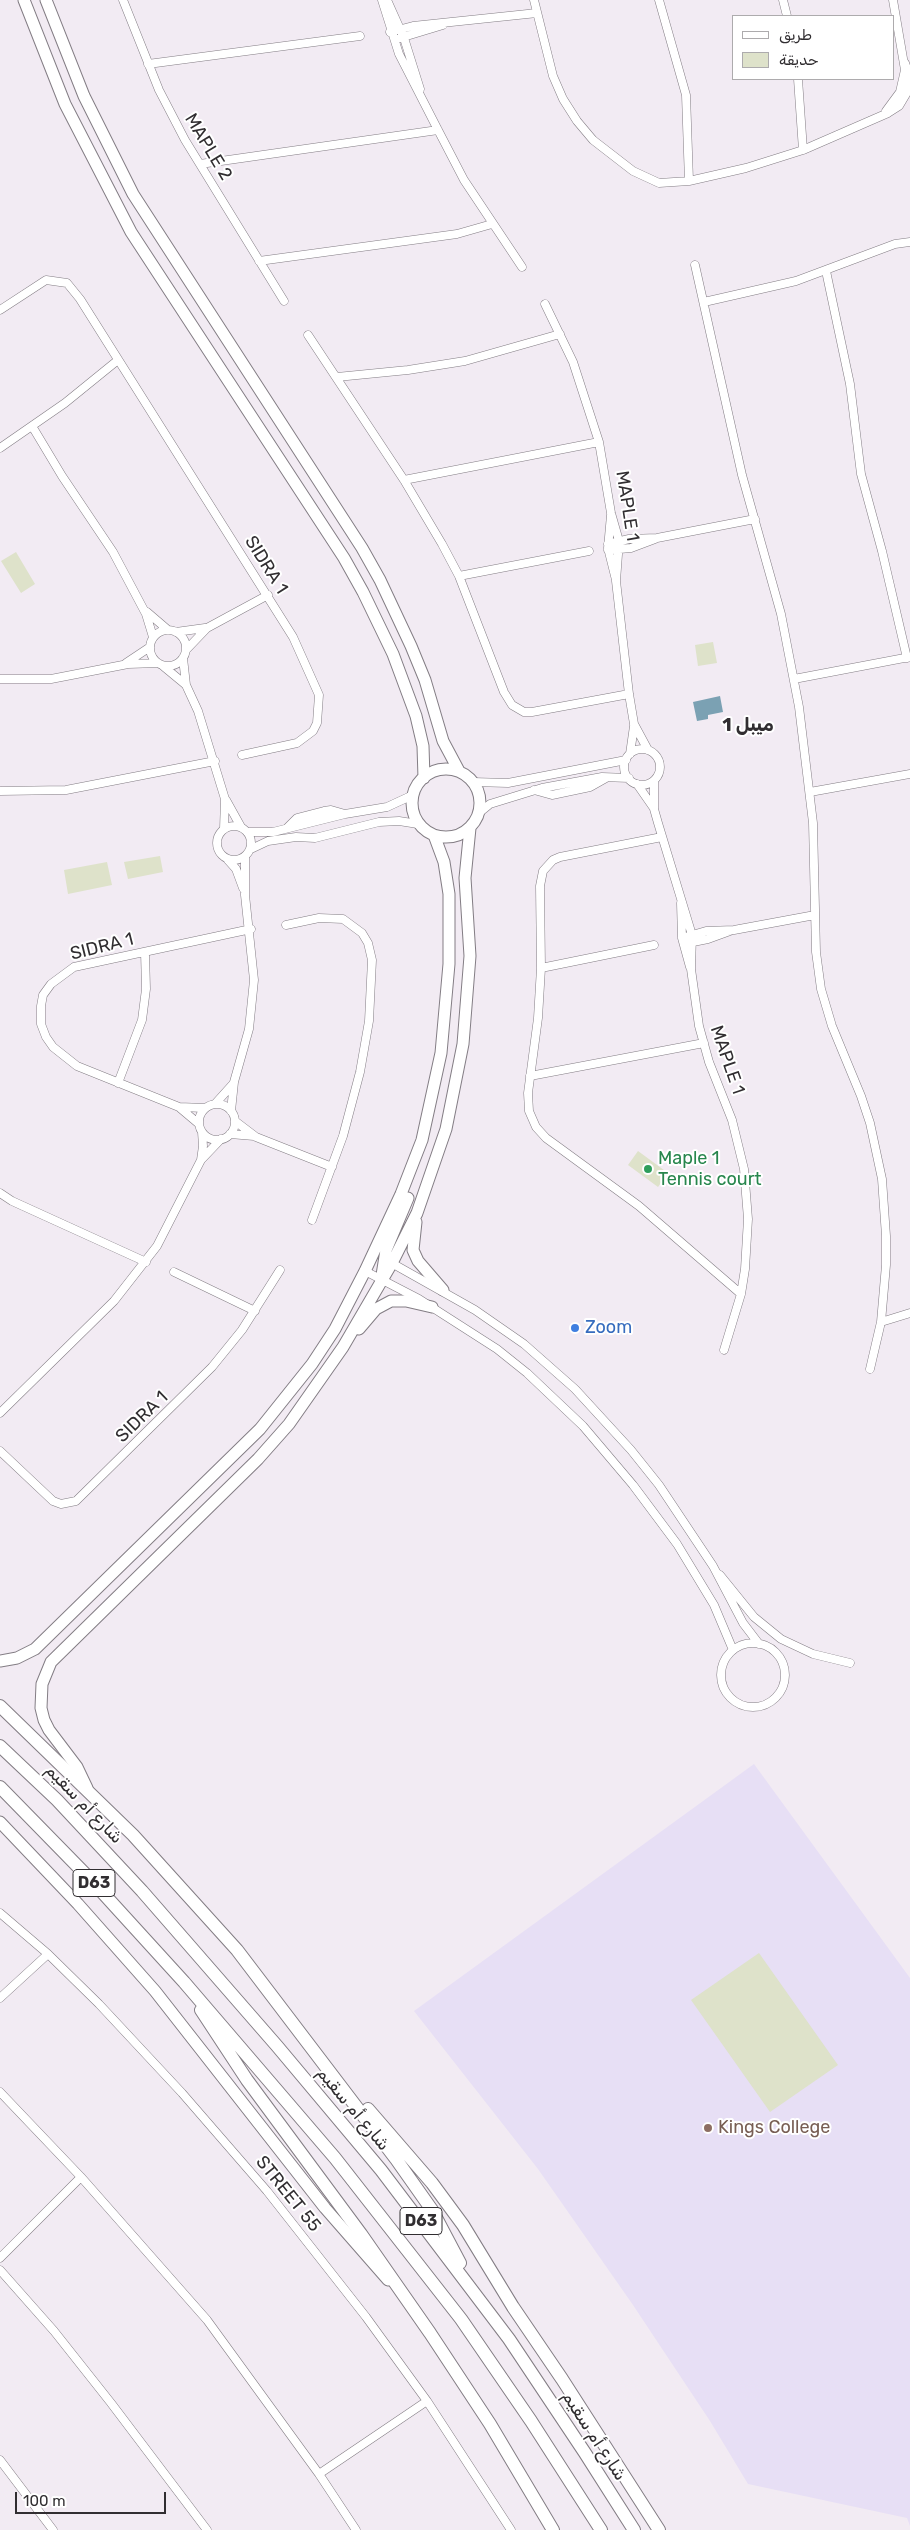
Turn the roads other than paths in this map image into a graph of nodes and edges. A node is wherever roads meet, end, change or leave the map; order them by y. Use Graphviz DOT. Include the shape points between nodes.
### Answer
graph roads {
  1 [pos="24,0"];
  2 [pos="46,0"];
  3 [pos="123,0"];
  4 [pos="382,0"];
  5 [pos="387,0"];
  6 [pos="534,0"];
  7 [pos="659,0"];
  8 [pos="783,0"];
  9 [pos="893,0"];
  10 [pos="537,12"];
  11 [pos="787,15"];
  12 [pos="448,24"];
  13 [pos="400,29"];
  14 [pos="360,36"];
  15 [pos="392,36"];
  16 [pos="404,38"];
  17 [pos="148,64"];
  18 [pos="798,80"];
  19 [pos="422,98"];
  20 [pos="438,130"];
  21 [pos="803,150"];
  22 [pos="200,164"];
  23 [pos="690,180"];
  24 [pos="492,224"];
  25 [pos="910,242"];
  26 [pos="259,261"];
  27 [pos="695,265"];
  28 [pos="522,267"];
  29 [pos="826,271"];
  30 [pos="284,301"];
  31 [pos="704,302"];
  32 [pos="545,304"];
  33 [pos="0,310"];
  34 [pos="560,334"];
  35 [pos="308,335"];
  36 [pos="118,360"];
  37 [pos="337,377"];
  38 [pos="32,426"];
  39 [pos="600,442"];
  40 [pos="0,448"];
  41 [pos="404,480"];
  42 [pos="611,513"];
  43 [pos="755,519"];
  44 [pos="619,545"];
  45 [pos="608,547"];
  46 [pos="589,551"];
  47 [pos="459,576"];
  48 [pos="616,581"];
  49 [pos="268,595"];
  50 [pos="143,607"];
  51 [pos="207,628"];
  52 [pos="172,631"];
  53 [pos="153,637"];
  54 [pos="150,647"];
  55 [pos="184,654"];
  56 [pos="909,657"];
  57 [pos="160,665"];
  58 [pos="119,666"];
  59 [pos="0,679"];
  60 [pos="794,679"];
  61 [pos="186,685"];
  62 [pos="629,694"];
  63 [pos="634,724"];
  64 [pos="648,750"];
  65 [pos="242,755"];
  66 [pos="628,757"];
  67 [pos="215,762"];
  68 [pos="459,771"];
  69 [pos="910,774"];
  70 [pos="424,778"];
  71 [pos="628,778"];
  72 [pos="654,780"];
  73 [pos="473,782"];
  74 [pos="637,784"];
  75 [pos="0,791"];
  76 [pos="810,792"];
  77 [pos="413,794"];
  78 [pos="225,798"];
  79 [pos="654,809"];
  80 [pos="479,813"];
  81 [pos="418,824"];
  82 [pos="241,827"];
  83 [pos="470,828"];
  84 [pos="224,829"];
  85 [pos="248,832"];
  86 [pos="434,835"];
  87 [pos="662,837"];
  88 [pos="251,849"];
  89 [pos="245,857"];
  90 [pos="228,860"];
  91 [pos="245,895"];
  92 [pos="681,900"];
  93 [pos="815,915"];
  94 [pos="286,925"];
  95 [pos="251,930"];
  96 [pos="692,939"];
  97 [pos="682,941"];
  98 [pos="654,945"];
  99 [pos="145,952"];
  100 [pos="541,968"];
  101 [pos="691,969"];
  102 [pos="704,1043"];
  103 [pos="530,1076"];
  104 [pos="234,1082"];
  105 [pos="118,1083"];
  106 [pos="215,1104"];
  107 [pos="179,1107"];
  108 [pos="205,1108"];
  109 [pos="231,1111"];
  110 [pos="235,1121"];
  111 [pos="201,1128"];
  112 [pos="230,1134"];
  113 [pos="256,1137"];
  114 [pos="221,1139"];
  115 [pos="201,1160"];
  116 [pos="332,1167"];
  117 [pos="0,1192"];
  118 [pos="417,1213"];
  119 [pos="312,1220"];
  120 [pos="383,1258"];
  121 [pos="146,1262"];
  122 [pos="280,1270"];
  123 [pos="365,1271"];
  124 [pos="174,1272"];
  125 [pos="382,1280"];
  126 [pos="443,1290"];
  127 [pos="741,1294"];
  128 [pos="432,1307"];
  129 [pos="255,1311"];
  130 [pos="910,1313"];
  131 [pos="881,1322"];
  132 [pos="343,1347"];
  133 [pos="724,1350"];
  134 [pos="870,1369"];
  135 [pos="0,1412"];
  136 [pos="0,1451"];
  137 [pos="712,1566"];
  138 [pos="759,1644"];
  139 [pos="733,1650"];
  140 [pos="0,1661"];
  141 [pos="850,1663"];
  142 [pos="0,1706"];
  143 [pos="0,1746"];
  144 [pos="0,1787"];
  145 [pos="87,1788"];
  146 [pos="1,1823"];
  147 [pos="0,1913"];
  148 [pos="48,1954"];
  149 [pos="261,1980"];
  150 [pos="184,1982"];
  151 [pos="0,1998"];
  152 [pos="0,2092"];
  153 [pos="81,2177"];
  154 [pos="0,2258"];
  155 [pos="0,2270"];
  156 [pos="469,2284"];
  157 [pos="407,2300"];
  158 [pos="427,2401"];
  159 [pos="0,2460"];
  160 [pos="319,2474"];
  161 [pos="53,2530"];
  162 [pos="207,2530"];
  163 [pos="356,2530"];
  164 [pos="511,2530"];
  165 [pos="553,2530"];
  166 [pos="601,2530"];
  167 [pos="634,2530"];
  168 [pos="659,2530"];
  1 -- 70 [label="street" via="65,104 131,232 364,592 393,654 416,716 423,746"];
  2 -- 68 [label="street" via="84,96 133,194 380,580 411,646 443,741"];
  3 -- 17 [label="street, MAPLE 2"];
  4 -- 15 [label="street"];
  5 -- 13 [label="street"];
  6 -- 10 [label="street"];
  7 -- 23 [label="street" via="686,95"];
  8 -- 11 [label="street"];
  9 -- 21 [label="street" via="909,75 907,95 899,106 882,115"];
  10 -- 12 [label="street"];
  10 -- 23 [label="street" via="558,88 588,136 646,178 666,183"];
  12 -- 13 [label="street"];
  12 -- 16 [label="street"];
  13 -- 15 [label="street"];
  13 -- 16 [label="street"];
  14 -- 17 [label="street"];
  15 -- 16 [label="street"];
  15 -- 19 [label="street"];
  16 -- 19 [label="street"];
  17 -- 22 [label="street, MAPLE 2" via="167,106"];
  18 -- 21 [label="street"];
  19 -- 20 [label="street"];
  20 -- 22 [label="street"];
  20 -- 24 [label="street"];
  21 -- 23 [label="street" via="746,168"];
  22 -- 26 [label="street, MAPLE 2"];
  24 -- 26 [label="street" via="457,234"];
  24 -- 28 [label="street"];
  25 -- 29 [label="street" via="895,244"];
  26 -- 30 [label="street, MAPLE 2"];
  27 -- 31 [label="street"];
  29 -- 31 [label="street" via="766,290"];
  29 -- 56 [label="street" via="846,362 861,474"];
  31 -- 43 [label="street"];
  32 -- 34 [label="street, MAPLE 1"];
  33 -- 36 [label="street, SIDRA 1" via="46,280 67,283"];
  34 -- 37 [label="street" via="465,360"];
  34 -- 39 [label="street, MAPLE 1" via="584,391"];
  35 -- 37 [label="street"];
  36 -- 38 [label="street"];
  36 -- 49 [label="street, SIDRA 1"];
  37 -- 41 [label="street"];
  38 -- 40 [label="street"];
  38 -- 50 [label="street" via="113,552"];
  39 -- 41 [label="street"];
  39 -- 42 [label="street, MAPLE 1"];
  41 -- 47 [label="street"];
  42 -- 44 [label="street, MAPLE 1"];
  42 -- 45 [label="street"];
  43 -- 44 [label="street"];
  43 -- 60 [label="street" via="782,614"];
  44 -- 45 [label="street"];
  44 -- 48 [label="street, MAPLE 1"];
  45 -- 48 [label="street"];
  46 -- 47 [label="street"];
  47 -- 62 [label="street" via="507,699 518,709 539,712"];
  48 -- 62 [label="street, MAPLE 1"];
  49 -- 51 [label="street"];
  49 -- 65 [label="street, SIDRA 1" via="293,637 319,695 319,714 313,731 297,743"];
  50 -- 52 [label="street"];
  50 -- 53 [label="street"];
  51 -- 52 [label="street"];
  51 -- 55 [label="street"];
  52 -- 53 [label="street"];
  52 -- 55 [label="street" via="184,640"];
  53 -- 54 [label="street"];
  54 -- 57 [label="street" via="151,656"];
  54 -- 58 [label="street"];
  55 -- 57 [label="street" via="174,665"];
  55 -- 61 [label="street"];
  56 -- 60 [label="street"];
  57 -- 58 [label="street"];
  57 -- 61 [label="street"];
  58 -- 59 [label="street" via="51,679"];
  60 -- 76 [label="street"];
  61 -- 67 [label="street"];
  62 -- 63 [label="street, MAPLE 1"];
  63 -- 64 [label="street"];
  63 -- 66 [label="street"];
  64 -- 66 [label="street" via="636,750"];
  64 -- 72 [label="street" via="659,760 659,775"];
  66 -- 71 [label="street" via="625,766"];
  66 -- 73 [label="street" via="508,783"];
  67 -- 75 [label="street" via="66,790"];
  67 -- 78 [label="street"];
  68 -- 70 [label="street" via="440,770"];
  68 -- 73 [label="street"];
  69 -- 76 [label="street"];
  70 -- 77 [label="street"];
  71 -- 74 [label="street"];
  71 -- 80 [label="street" via="608,776 590,786 559,794 534,790 490,804"];
  72 -- 74 [label="street"];
  72 -- 79 [label="street, MAPLE 1"];
  73 -- 80 [label="street" via="480,797"];
  74 -- 79 [label="street"];
  76 -- 93 [label="street"];
  77 -- 81 [label="street" via="413,810"];
  77 -- 85 [label="street" via="386,807 345,814 324,811 297,818 288,827 273,832"];
  78 -- 82 [label="street"];
  78 -- 84 [label="street"];
  79 -- 87 [label="street, MAPLE 1"];
  80 -- 83 [label="street"];
  81 -- 86 [label="street"];
  81 -- 88 [label="street" via="379,822 316,838 296,836 268,841"];
  82 -- 84 [label="street"];
  82 -- 85 [label="street"];
  83 -- 86 [label="street" via="457,836 442,838"];
  83 -- 118 [label="street" via="466,878 470,956 463,1044 446,1129"];
  84 -- 90 [label="street" via="217,842 218,849"];
  85 -- 88 [label="street"];
  86 -- 120 [label="street" via="444,862 449,894 447,1009 433,1096 422,1140"];
  87 -- 92 [label="street, MAPLE 1"];
  87 -- 100 [label="street" via="567,855 548,865 540,886"];
  88 -- 89 [label="street"];
  89 -- 90 [label="street"];
  89 -- 91 [label="street"];
  90 -- 91 [label="street" via="236,869"];
  91 -- 95 [label="street"];
  92 -- 96 [label="street, MAPLE 1"];
  92 -- 97 [label="street"];
  93 -- 96 [label="street" via="734,930 706,931"];
  93 -- 131 [label="street" via="821,990 870,1123 882,1179 886,1246"];
  94 -- 116 [label="street" via="319,918 343,919 362,933 372,960 368,1021 360,1072"];
  95 -- 99 [label="street, SIDRA 1"];
  95 -- 104 [label="street" via="252,1005 249,1029"];
  96 -- 97 [label="street"];
  96 -- 101 [label="street, MAPLE 1"];
  97 -- 101 [label="street"];
  98 -- 100 [label="street"];
  99 -- 105 [label="street" via="146,989 142,1020"];
  99 -- 105 [label="street, SIDRA 1" via="74,967 51,984 41,1006 41,1024 52,1047 77,1066"];
  100 -- 103 [label="street"];
  101 -- 102 [label="street, MAPLE 1"];
  102 -- 103 [label="street"];
  102 -- 127 [label="street, MAPLE 1" via="732,1120 744,1169 748,1219"];
  103 -- 127 [label="street" via="529,1111 541,1133 639,1206"];
  104 -- 106 [label="street"];
  104 -- 109 [label="street"];
  105 -- 107 [label="street, SIDRA 1"];
  106 -- 108 [label="street"];
  106 -- 109 [label="street"];
  107 -- 108 [label="street"];
  107 -- 111 [label="street"];
  108 -- 111 [label="street" via="199,1119"];
  109 -- 110 [label="street"];
  110 -- 112 [label="street"];
  110 -- 113 [label="street"];
  111 -- 114 [label="street" via="211,1139"];
  111 -- 115 [label="street"];
  112 -- 113 [label="street"];
  112 -- 114 [label="street"];
  113 -- 116 [label="street"];
  114 -- 115 [label="street"];
  115 -- 121 [label="street"];
  116 -- 119 [label="street"];
  117 -- 121 [label="street" via="12,1201"];
  118 -- 120 [label="street"];
  118 -- 126 [label="street" via="413,1250 418,1261"];
  120 -- 123 [label="street"];
  120 -- 125 [label="street"];
  120 -- 126 [label="street"];
  121 -- 135 [label="street" via="102,1313"];
  122 -- 129 [label="street, SIDRA 1"];
  123 -- 125 [label="street"];
  123 -- 140 [label="street" via="334,1329 287,1398 260,1429 35,1649 17,1658"];
  124 -- 129 [label="street"];
  125 -- 128 [label="street"];
  125 -- 132 [label="street"];
  126 -- 137 [label="street" via="502,1328 575,1389 659,1485"];
  127 -- 133 [label="street, MAPLE 1"];
  128 -- 132 [label="street" via="398,1300 383,1304"];
  128 -- 139 [label="street" via="527,1373 609,1455 677,1544 714,1605"];
  129 -- 136 [label="street, SIDRA 1" via="228,1349 196,1385 76,1501 53,1501"];
  130 -- 131 [label="street"];
  131 -- 134 [label="street"];
  132 -- 145 [label="street" via="295,1416 258,1459 51,1662 42,1684 41,1708 50,1730 77,1767"];
  137 -- 138 [label="street" via="743,1623"];
  137 -- 141 [label="street" via="754,1616 781,1639 813,1654"];
  138 -- 139 [label="street" via="741,1645"];
  138 -- 139 [label="street" via="777,1654 785,1671 785,1680 779,1694 768,1704 754,1708 739,1704 725,1692 720,1674 722,1665"];
  142 -- 145 [label="main road"];
  143 -- 156 [label="main road, شارع أم سقيم / D63" via="103,1848 277,2046 381,2170"];
  144 -- 150 [label="main road, D63"];
  145 -- 149 [label="main road" via="160,1863"];
  146 -- 157 [label="street" via="155,1991 330,2214"];
  147 -- 148 [label="street, STREET 55"];
  148 -- 151 [label="street"];
  148 -- 158 [label="street, STREET 55" via="99,2004 267,2191"];
  149 -- 156 [label="main road" via="412,2182 442,2228"];
  149 -- 168 [label="main road, شارع أم سقيم / D63" via="448,2204"];
  150 -- 157 [label="main road, D63" via="247,2080"];
  150 -- 166 [label="main road, D63" via="286,2099 424,2270 497,2370"];
  152 -- 153 [label="street"];
  153 -- 154 [label="street"];
  153 -- 160 [label="street" via="207,2320"];
  155 -- 162 [label="street" via="112,2403"];
  156 -- 167 [label="main road, شارع أم سقيم / D63" via="548,2396"];
  157 -- 165 [label="main road, D63" via="490,2424"];
  158 -- 160 [label="street"];
  158 -- 164 [label="street, STREET 55"];
  159 -- 161 [label="street"];
  160 -- 163 [label="street"];
}
